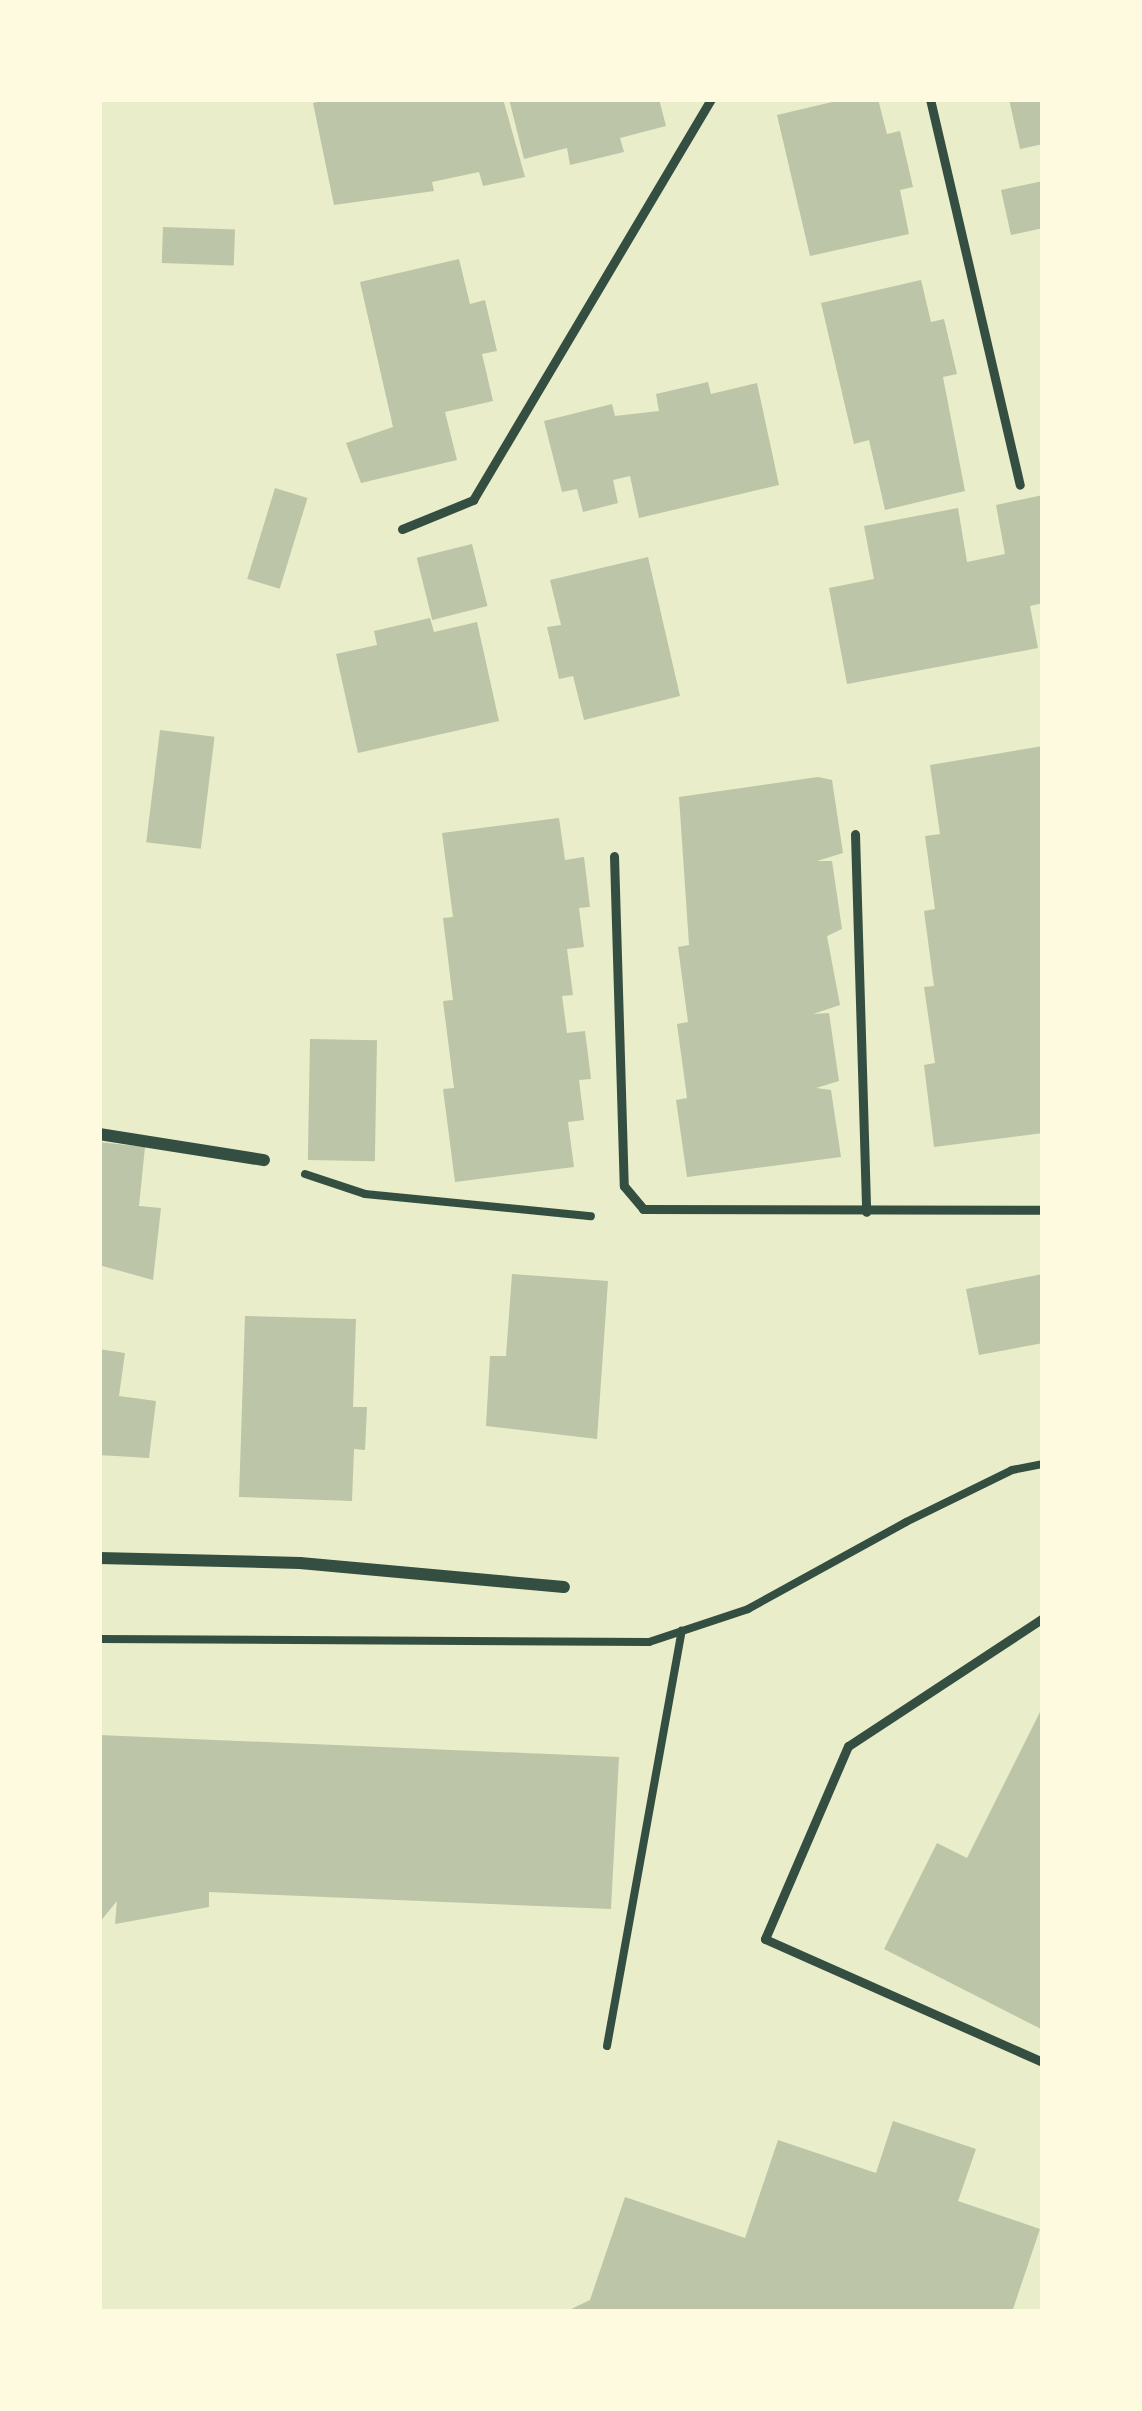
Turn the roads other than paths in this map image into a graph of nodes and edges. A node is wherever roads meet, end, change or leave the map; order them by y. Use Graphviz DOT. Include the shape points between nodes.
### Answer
graph roads {
  1 [pos="711,99"];
  2 [pos="930,99"];
  3 [pos="1019,485"];
  4 [pos="402,529"];
  5 [pos="855,834"];
  6 [pos="614,856"];
  7 [pos="99,1134"];
  8 [pos="264,1160"];
  9 [pos="1043,1210"];
  10 [pos="866,1213"];
  11 [pos="99,1558"];
  12 [pos="564,1587"];
  13 [pos="1043,1618"];
  14 [pos="1043,2062"];
  1 -- 4 [label="lane" via="473,500"];
  2 -- 3 [label="lane"];
  5 -- 10 [label="lane"];
  6 -- 10 [label="lane" via="624,1186 643,1209"];
  7 -- 8 [label="street"];
  9 -- 10 [label="lane"];
  11 -- 12 [label="street" via="300,1563"];
  13 -- 14 [label="lane" via="848,1746 765,1939"];
}
